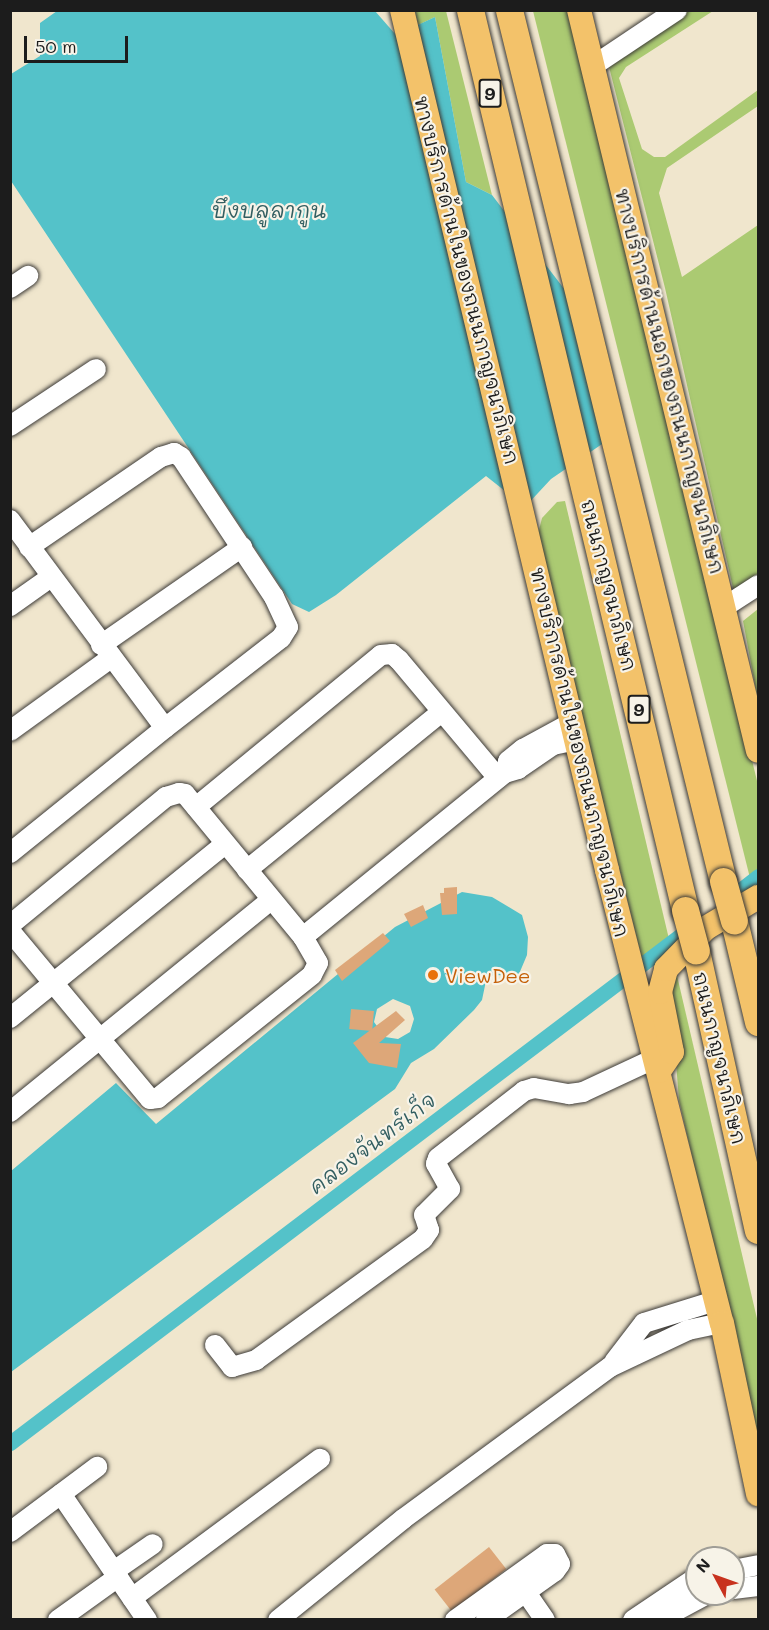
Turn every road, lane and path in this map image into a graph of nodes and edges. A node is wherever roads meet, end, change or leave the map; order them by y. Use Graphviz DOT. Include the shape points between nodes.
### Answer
graph roads {
  1 [pos="470,10"];
  2 [pos="509,10"];
  3 [pos="579,10"];
  4 [pos="677,10"];
  5 [pos="403,12"];
  6 [pos="593,66"];
  7 [pos="28,276"];
  8 [pos="10,288"];
  9 [pos="96,369"];
  10 [pos="10,426"];
  11 [pos="10,520"];
  12 [pos="29,547"];
  13 [pos="242,547"];
  14 [pos="51,577"];
  15 [pos="759,585"];
  16 [pos="10,606"];
  17 [pos="726,606"];
  18 [pos="106,651"];
  19 [pos="440,713"];
  20 [pos="165,728"];
  21 [pos="10,731"];
  22 [pos="575,731"];
  23 [pos="759,751"];
  24 [pos="502,776"];
  25 [pos="196,807"];
  26 [pos="225,844"];
  27 [pos="10,853"];
  28 [pos="247,870"];
  29 [pos="759,897"];
  30 [pos="271,900"];
  31 [pos="10,925"];
  32 [pos="10,931"];
  33 [pos="303,938"];
  34 [pos="53,984"];
  35 [pos="10,1018"];
  36 [pos="759,1022"];
  37 [pos="99,1040"];
  38 [pos="657,1065"];
  39 [pos="10,1112"];
  40 [pos="759,1230"];
  41 [pos="719,1312"];
  42 [pos="215,1345"];
  43 [pos="320,1459"];
  44 [pos="97,1467"];
  45 [pos="61,1494"];
  46 [pos="759,1494"];
  47 [pos="10,1532"];
  48 [pos="153,1544"];
  49 [pos="116,1574"];
  50 [pos="520,1584"];
  51 [pos="685,1584"];
  52 [pos="132,1598"];
  53 [pos="685,1606"];
  54 [pos="58,1620"];
  55 [pos="147,1620"];
  56 [pos="278,1620"];
  57 [pos="455,1620"];
  58 [pos="486,1620"];
  59 [pos="545,1620"];
  60 [pos="633,1620"];
  61 [pos="659,1620"];
  1 -- 40 [label="highway, ถนนกาญจนาภิเษก / 9, bridge" via="696,951"];
  2 -- 36 [label="highway, ถนนกาญจนาภิเษก / 9, bridge"];
  3 -- 6 [label="main road, ทางบริการด้านนอกของถนนกาญจนาภิเษก"];
  4 -- 6 [label="street"];
  5 -- 22 [label="main road, ทางบริการด้านในของถนนกาญจนาภิเษก"];
  6 -- 17 [label="main road, ทางบริการด้านนอกของถนนกาญจนาภิเษก"];
  7 -- 8 [label="street"];
  9 -- 10 [label="street"];
  11 -- 12 [label="street"];
  12 -- 13 [label="street" via="161,457 174,453 186,463"];
  12 -- 14 [label="street"];
  13 -- 18 [label="street"];
  13 -- 20 [label="street" via="286,616 288,627 281,638"];
  14 -- 16 [label="street"];
  14 -- 18 [label="street"];
  15 -- 17 [label="street"];
  17 -- 23 [label="main road, ทางบริการด้านนอกของถนนกาญจนาภิเษก"];
  18 -- 20 [label="street"];
  18 -- 21 [label="street"];
  19 -- 24 [label="street"];
  19 -- 25 [label="street" via="399,660 392,654 381,655"];
  19 -- 28 [label="street"];
  20 -- 27 [label="street"];
  22 -- 24 [label="street"];
  22 -- 38 [label="main road, ทางบริการด้านในของถนนกาญจนาภิเษก"];
  24 -- 33 [label="street"];
  25 -- 26 [label="street"];
  25 -- 31 [label="street" via="185,794 166,797"];
  26 -- 28 [label="street"];
  26 -- 34 [label="street"];
  28 -- 30 [label="street"];
  29 -- 38 [label="main road" via="706,928 666,969 660,992 672,1052"];
  30 -- 33 [label="street"];
  30 -- 37 [label="street"];
  32 -- 34 [label="street"];
  33 -- 37 [label="street" via="317,957 317,969 312,975 158,1098 150,1099 144,1094"];
  34 -- 35 [label="street"];
  34 -- 37 [label="street"];
  37 -- 39 [label="street"];
  38 -- 41 [label="main road, ทางบริการด้านในของถนนกาญจนาภิเษก"];
  38 -- 42 [label="street" via="576,1094 534,1088 524,1091 438,1158 436,1164 450,1189 424,1215 429,1230 423,1239 256,1360 232,1367"];
  41 -- 46 [label="main road, ทางบริการด้านในของถนนกาญจนาภิเษก"];
  41 -- 56 [label="street" via="610,1367 403,1520"];
  43 -- 52 [label="street"];
  44 -- 45 [label="street"];
  45 -- 47 [label="street"];
  45 -- 49 [label="street"];
  48 -- 49 [label="street"];
  49 -- 52 [label="street"];
  49 -- 54 [label="street"];
  50 -- 57 [label="street"];
  50 -- 58 [label="street"];
  50 -- 59 [label="street"];
  51 -- 60 [label="street"];
  52 -- 55 [label="street"];
  53 -- 61 [label="street"];
}
